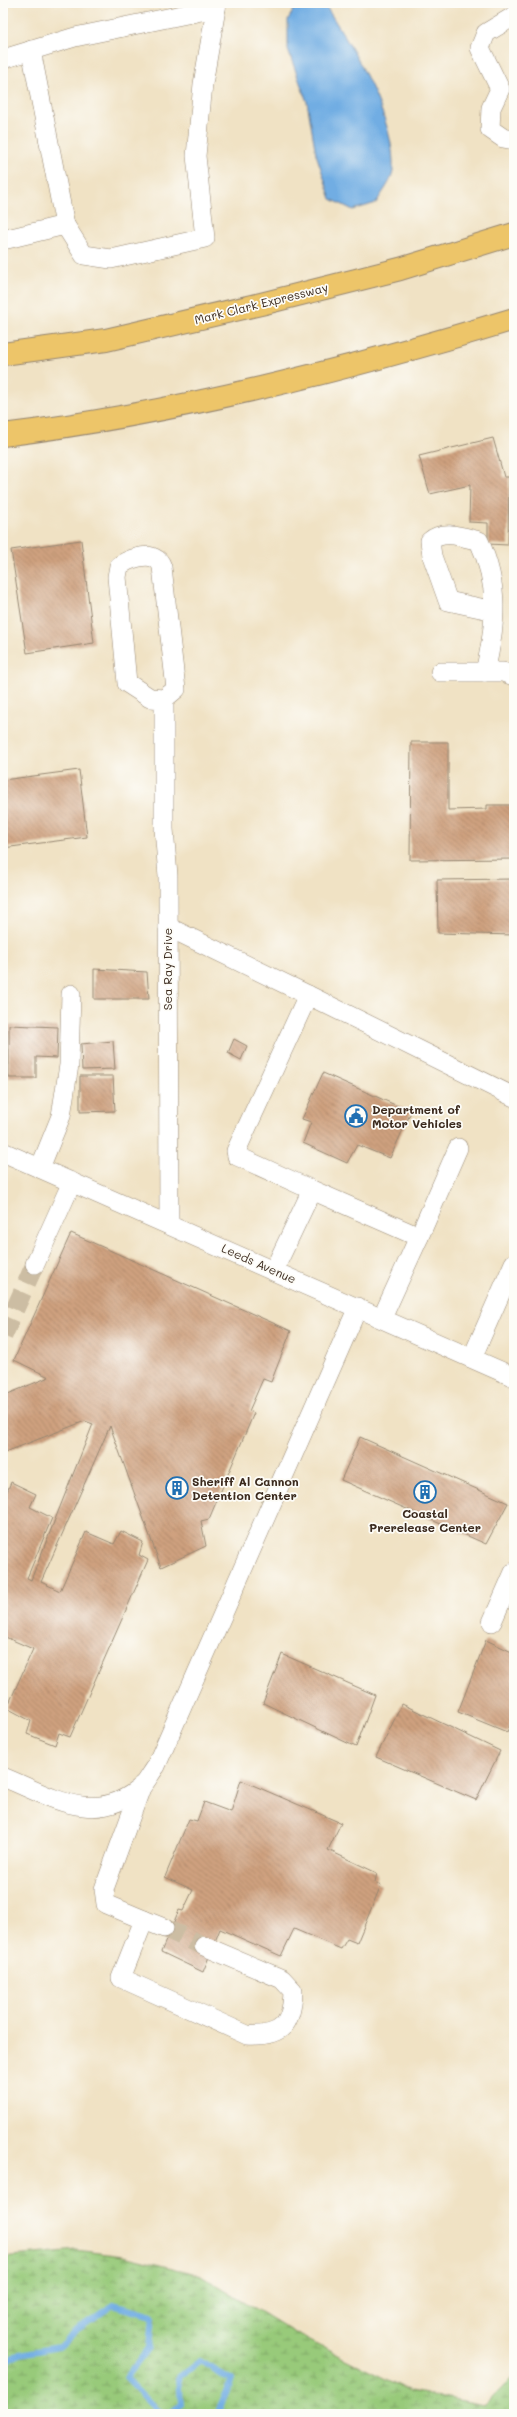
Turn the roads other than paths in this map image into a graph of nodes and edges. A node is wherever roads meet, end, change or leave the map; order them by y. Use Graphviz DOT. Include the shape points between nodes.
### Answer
graph roads {
  1 [pos="217,6"];
  2 [pos="514,16"];
  3 [pos="31,50"];
  4 [pos="3,59"];
  5 [pos="514,140"];
  6 [pos="66,225"];
  7 [pos="514,234"];
  8 [pos="3,240"];
  9 [pos="514,320"];
  10 [pos="3,354"];
  11 [pos="3,435"];
  12 [pos="494,611"];
  13 [pos="440,672"];
  14 [pos="485,672"];
  15 [pos="514,676"];
  16 [pos="164,707"];
  17 [pos="168,927"];
  18 [pos="71,994"];
  19 [pos="308,995"];
  20 [pos="514,1097"];
  21 [pos="458,1148"];
  22 [pos="3,1152"];
  23 [pos="40,1168"];
  24 [pos="72,1182"];
  25 [pos="312,1190"];
  26 [pos="169,1223"];
  27 [pos="419,1237"];
  28 [pos="514,1262"];
  29 [pos="35,1264"];
  30 [pos="274,1270"];
  31 [pos="358,1307"];
  32 [pos="382,1318"];
  33 [pos="472,1358"];
  34 [pos="514,1377"];
  35 [pos="514,1572"];
  36 [pos="492,1622"];
  37 [pos="3,1777"];
  38 [pos="142,1785"];
  39 [pos="144,1920"];
  40 [pos="164,1928"];
  41 [pos="204,1946"];
  1 -- 3 [label="street" via="75,37"];
  1 -- 6 [label="street" via="204,84 196,156 205,238 111,259 84,256"];
  2 -- 5 [label="street" via="486,33 480,48 500,89 491,108 490,129 503,138"];
  3 -- 4 [label="street"];
  3 -- 6 [label="street"];
  6 -- 8 [label="street"];
  7 -- 10 [label="highway, Mark Clark Expressway" via="400,269 265,303 106,340"];
  9 -- 11 [label="highway" via="278,384 150,413"];
  12 -- 14 [label="street" via="492,641"];
  13 -- 14 [label="street"];
  14 -- 15 [label="street" via="503,672"];
  16 -- 16 [label="street" via="127,683 117,576 119,566 127,560 150,557 162,566 176,689"];
  16 -- 17 [label="street, Sea Ray Drive" via="164,829 168,876"];
  17 -- 19 [label="street"];
  17 -- 26 [label="street, Sea Ray Drive"];
  18 -- 23 [label="street" via="69,1064 61,1116"];
  19 -- 20 [label="street"];
  19 -- 25 [label="street" via="236,1151 237,1156"];
  21 -- 27 [label="street"];
  22 -- 23 [label="street, Leeds Avenue"];
  23 -- 24 [label="street, Leeds Avenue"];
  24 -- 26 [label="street, Leeds Avenue"];
  24 -- 29 [label="street"];
  25 -- 27 [label="street"];
  25 -- 30 [label="street"];
  26 -- 30 [label="street, Leeds Avenue"];
  27 -- 32 [label="street"];
  28 -- 33 [label="street"];
  30 -- 31 [label="street, Leeds Avenue"];
  31 -- 32 [label="street, Leeds Avenue"];
  31 -- 38 [label="street" via="159,1758"];
  32 -- 33 [label="street, Leeds Avenue"];
  33 -- 34 [label="street, Leeds Avenue"];
  35 -- 36 [label="street"];
  37 -- 38 [label="street" via="74,1806 98,1808 120,1800"];
  38 -- 39 [label="street" via="104,1889 106,1904"];
  39 -- 40 [label="street"];
  39 -- 41 [label="street" via="121,1978 247,2034 262,2036 283,2027 292,2012 293,1991 282,1979"];
}
